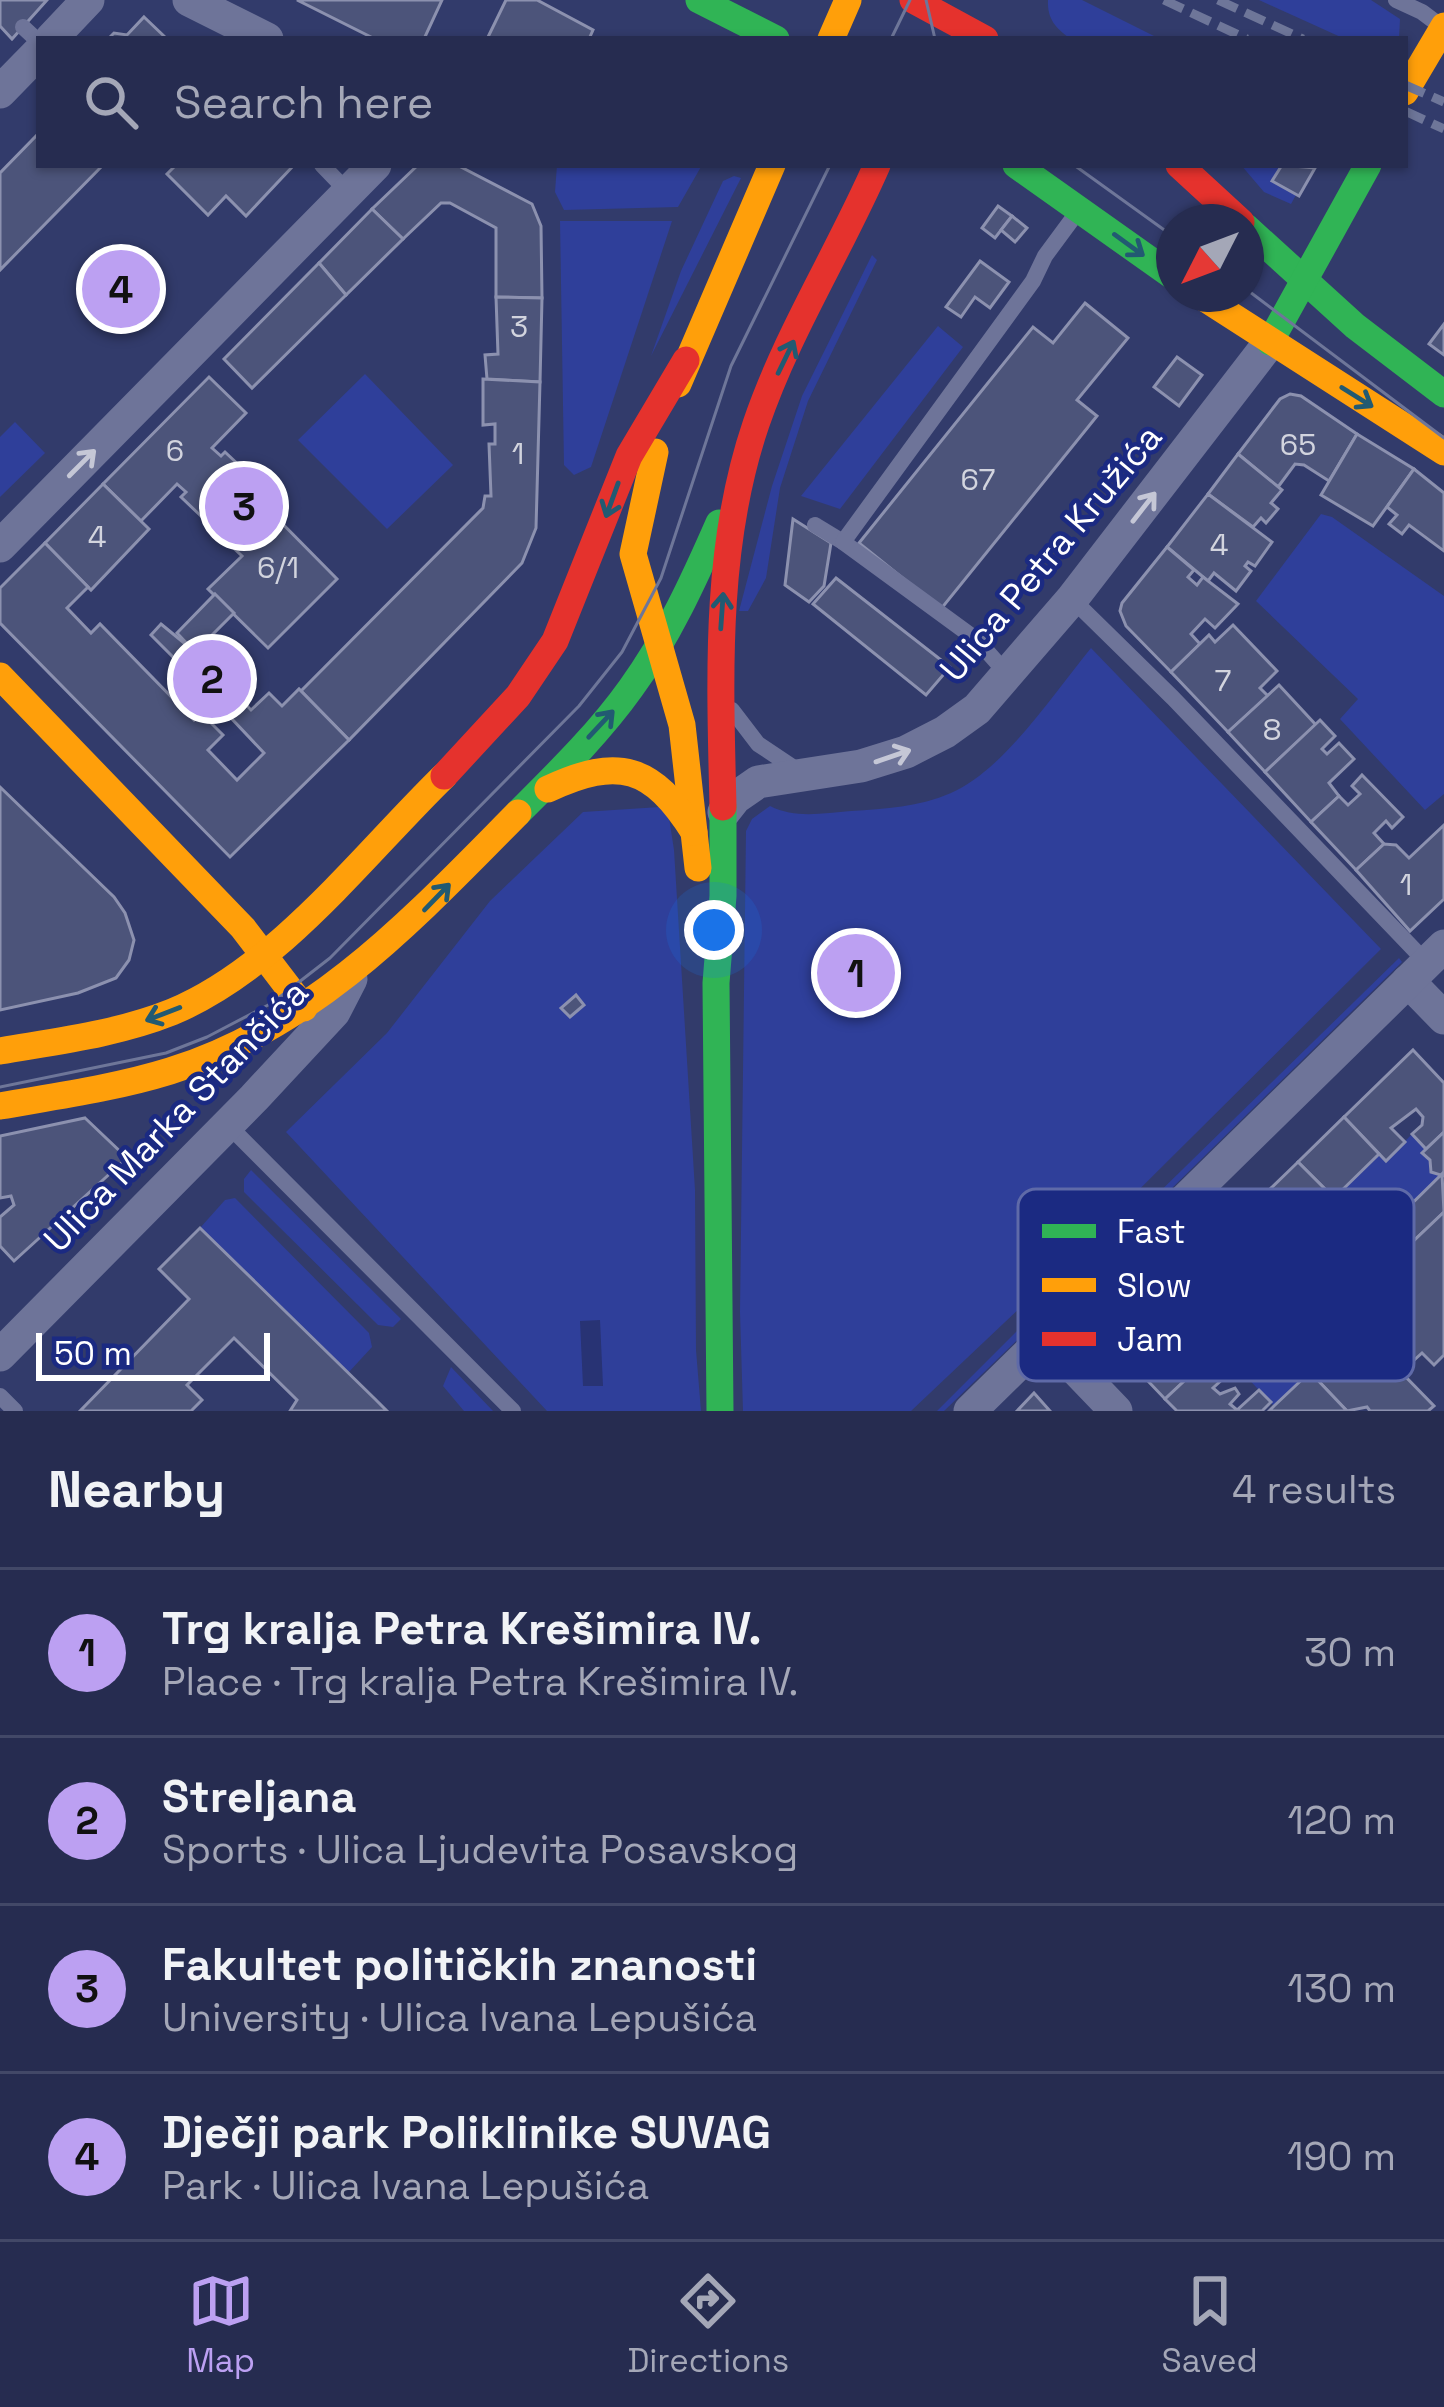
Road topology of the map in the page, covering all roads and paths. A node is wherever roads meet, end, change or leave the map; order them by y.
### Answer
1 (88, 0) edge
2 (189, 0) edge
3 (699, 0) edge
4 (819, 0) edge
5 (848, 0) edge
6 (913, 0) edge
7 (1396, 0) edge
8 (226, 8) edge
9 (942, 18) edge
10 (1443, 27) edge
11 (42, 36) edge
12 (263, 36) edge
13 (770, 36) edge
14 (820, 36) edge
15 (832, 36) edge
16 (979, 36) edge
17 (36, 42) edge
18 (1408, 87) edge
19 (0, 92) edge
20 (325, 168) edge
21 (372, 168) edge
22 (771, 168) edge
23 (876, 168) edge
24 (1020, 168) edge
25 (1182, 168) edge
26 (1366, 168) edge
27 (349, 193) junction
28 (1221, 204) edge
29 (1080, 209) junction
30 (1264, 244) edge
31 (1156, 264) edge
32 (1306, 283) junction
33 (1225, 312) edge
34 (1270, 342) junction
35 (686, 360) junction
36 (1444, 394) edge
37 (1444, 452) edge
38 (744, 466) junction
39 (814, 526) dead end
40 (843, 542) junction
41 (0, 546) edge
42 (1072, 599) junction
43 (660, 645) junction
44 (0, 676) edge
45 (1008, 676) junction
46 (722, 692) junction
47 (806, 776) junction
48 (535, 796) junction
49 (724, 812) junction
50 (695, 832) junction
51 (262, 954) junction
52 (1426, 963) edge
53 (352, 977) junction
54 (716, 983) junction
55 (304, 1008) junction
56 (1444, 1018) edge
57 (0, 1051) edge
58 (0, 1106) edge
59 (228, 1125) junction
60 (1196, 1189) edge
61 (0, 1354) edge
62 (1018, 1364) edge
63 (1088, 1381) edge
64 (0, 1396) edge
65 (15, 1411) edge
66 (513, 1411) edge
67 (720, 1411) edge
68 (970, 1411) edge
69 (1117, 1411) edge

1 - 11 street
2 - 8 street
3 - 13 main road
4 - 14 main road
5 - 15 main road
6 - 9 main road
7 - 10 lane
8 - 12 street
9 - 16 main road
10 - 18 main road
17 - 19 street
20 - 27 lane
21 - 27 street
22 - 35 main road
38 -> 23 main road
24 - 29 main road
25 - 28 main road
26 - 32 main road
41 -> 27 street
29 -> 31 main road
29 - 40 lane
30 - 32 main road
32 - 34 main road
32 - 36 main road
33 - 34 main road
34 -> 37 main road
42 -> 34 street, Ulica Petra Kružića
35 - 43 main road
35 -> 51 main road
38 - 43 main road
46 -> 38 main road
39 - 40 lane
40 - 45 lane
42 - 45 street, Ulica Petra Kružića
42 - 52 lane
48 -> 43 main road
43 - 50 main road
44 - 51 main road
47 -> 45 street, Ulica Petra Kružića
46 - 47 lane
46 - 49 main road
47 - 49 street, Ulica Petra Kružića
48 - 50 main road
53 -> 48 main road
49 - 54 main road
50 - 54 main road
51 - 55 main road
51 -> 57 main road
52 - 56 street
52 - 60 street
53 - 55 main road
53 - 59 street, Ulica Marka Stančića
54 - 67 main road
55 - 58 main road
59 - 61 street, Ulica Marka Stančića
59 - 66 lane
62 - 68 street
63 - 69 street
64 - 65 lane

